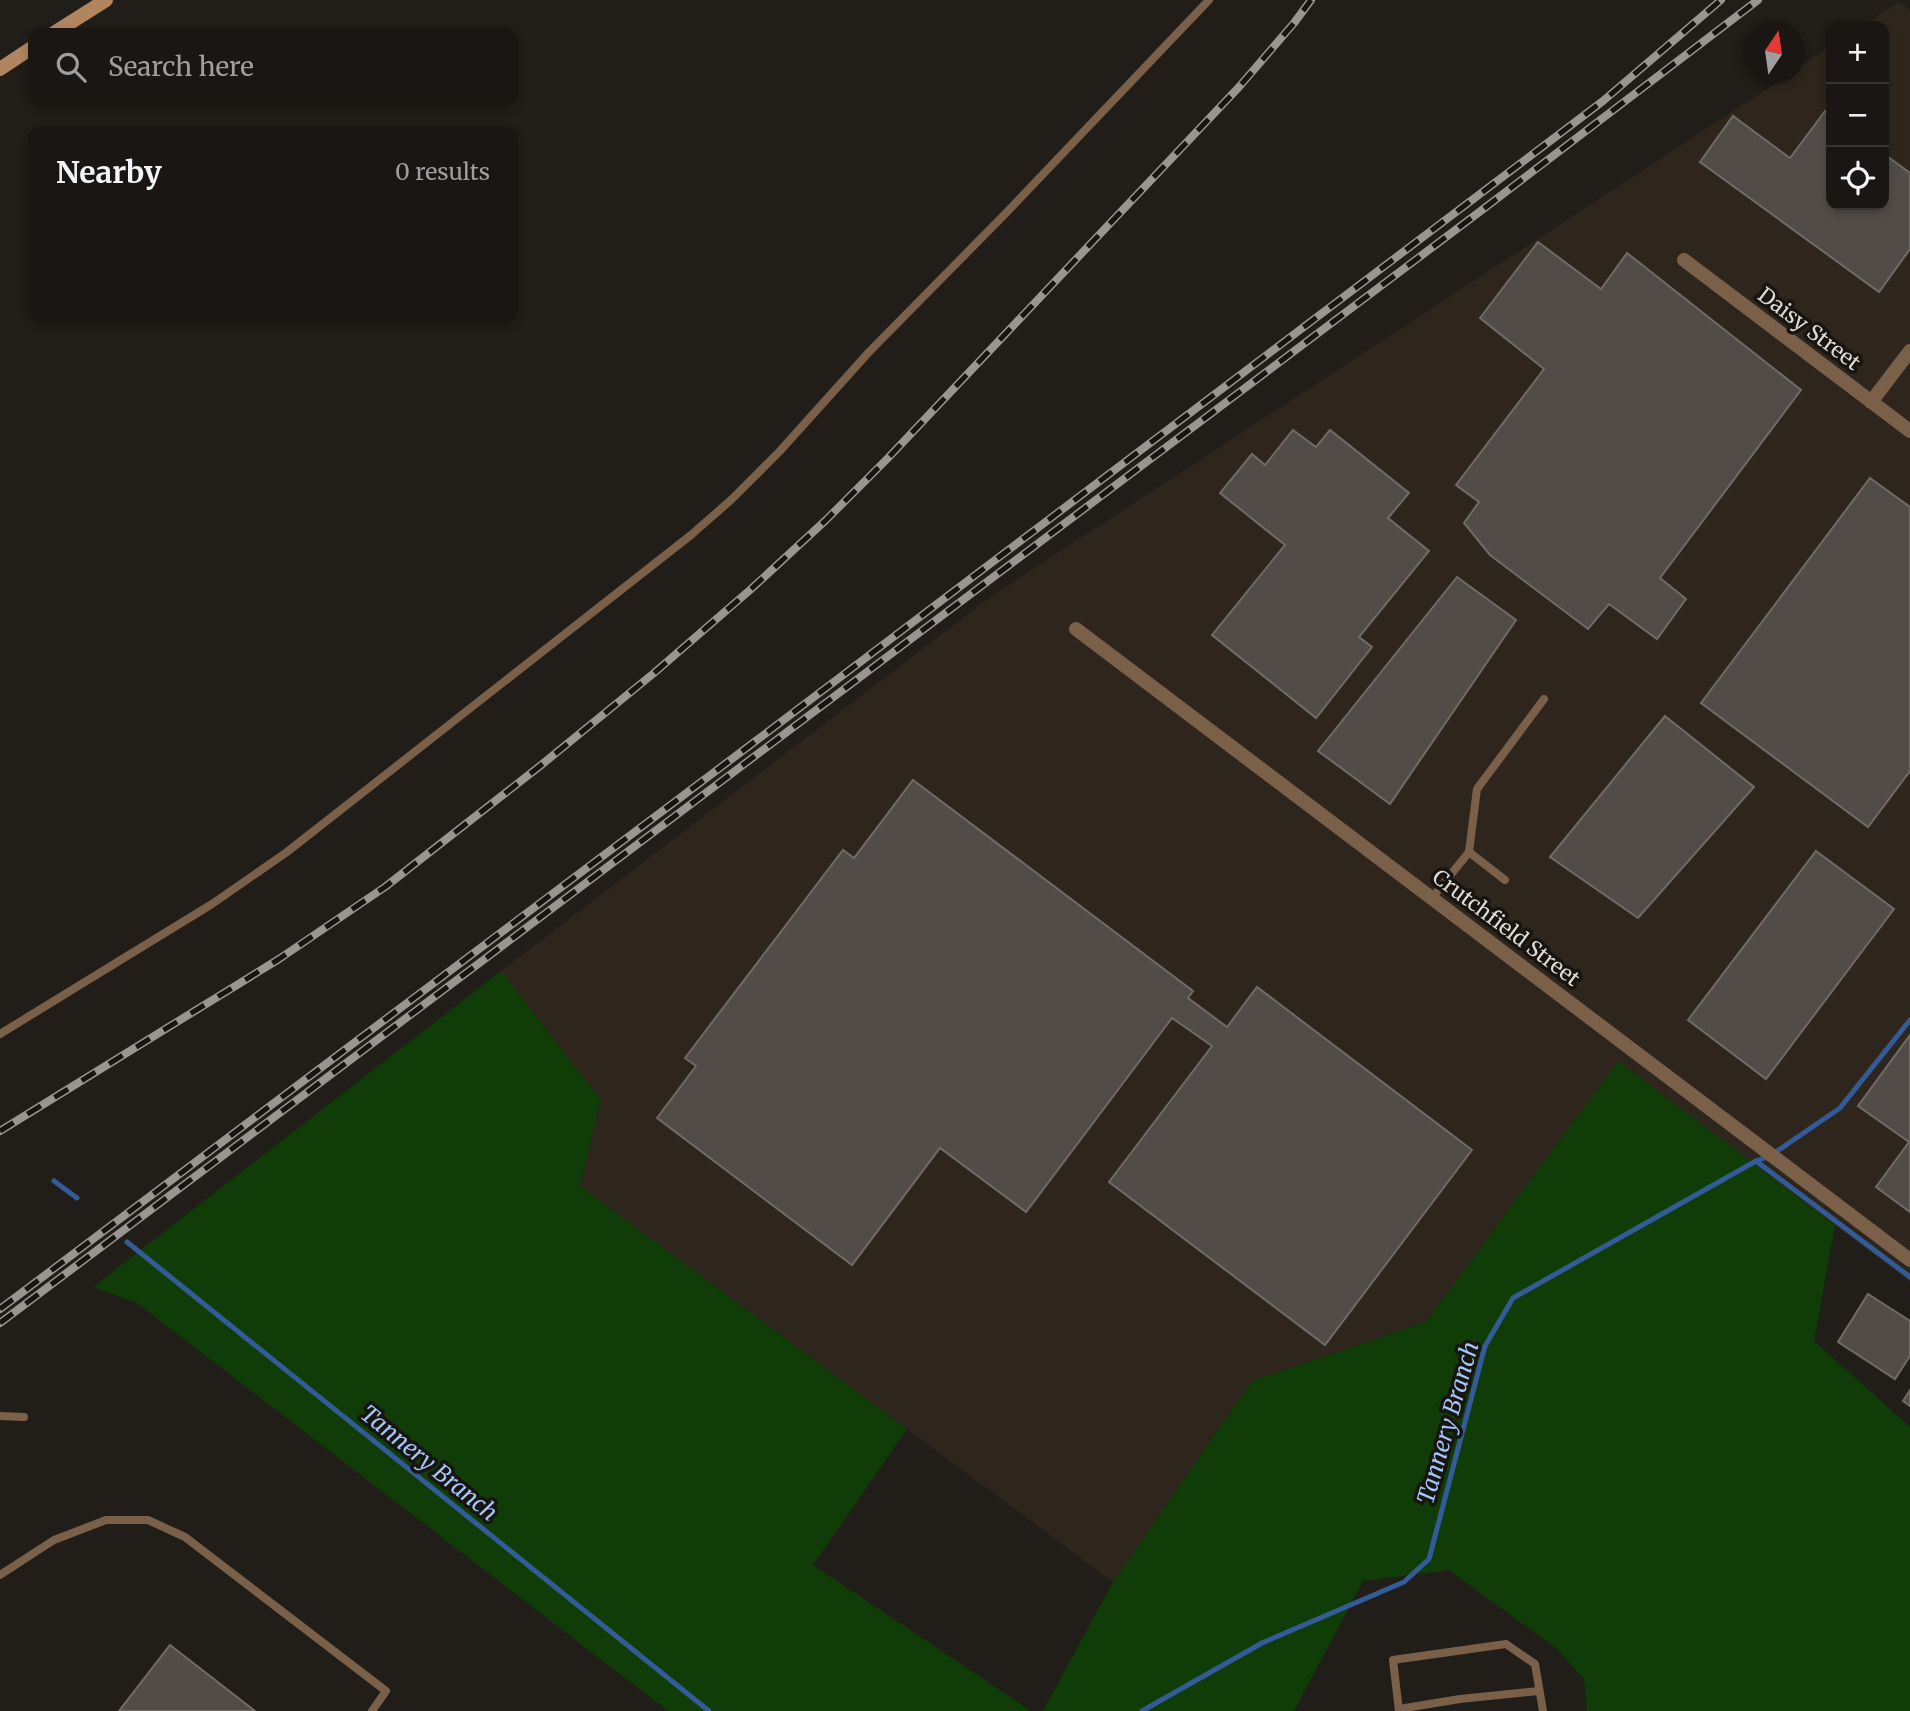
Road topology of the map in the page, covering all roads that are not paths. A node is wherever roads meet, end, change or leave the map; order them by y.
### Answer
1 (106, 0) edge
2 (1209, 0) edge
3 (62, 28) edge
4 (28, 50) edge
5 (0, 68) edge
6 (1684, 260) dead end
7 (1910, 351) edge
8 (1871, 402) junction
9 (1910, 431) edge
10 (1076, 629) dead end
11 (1544, 699) dead end
12 (1469, 852) junction
13 (1505, 880) dead end
14 (1432, 898) junction
15 (0, 1034) edge
16 (1910, 1260) edge
17 (0, 1416) edge
18 (24, 1417) dead end
19 (0, 1575) edge
20 (1539, 1691) junction
21 (1399, 1710) edge
22 (372, 1711) edge
23 (1542, 1711) edge

1 - 3 street
2 - 15 lane
4 - 5 street
6 - 8 street, Daisy Street
7 - 8 street
8 - 9 street, Daisy Street
10 - 14 street, Crutchfield Street
11 - 12 lane
12 - 13 lane
12 - 14 lane
14 - 16 street, Crutchfield Street
17 - 18 lane
19 - 22 lane
20 - 21 lane
20 - 21 lane
20 - 23 lane

